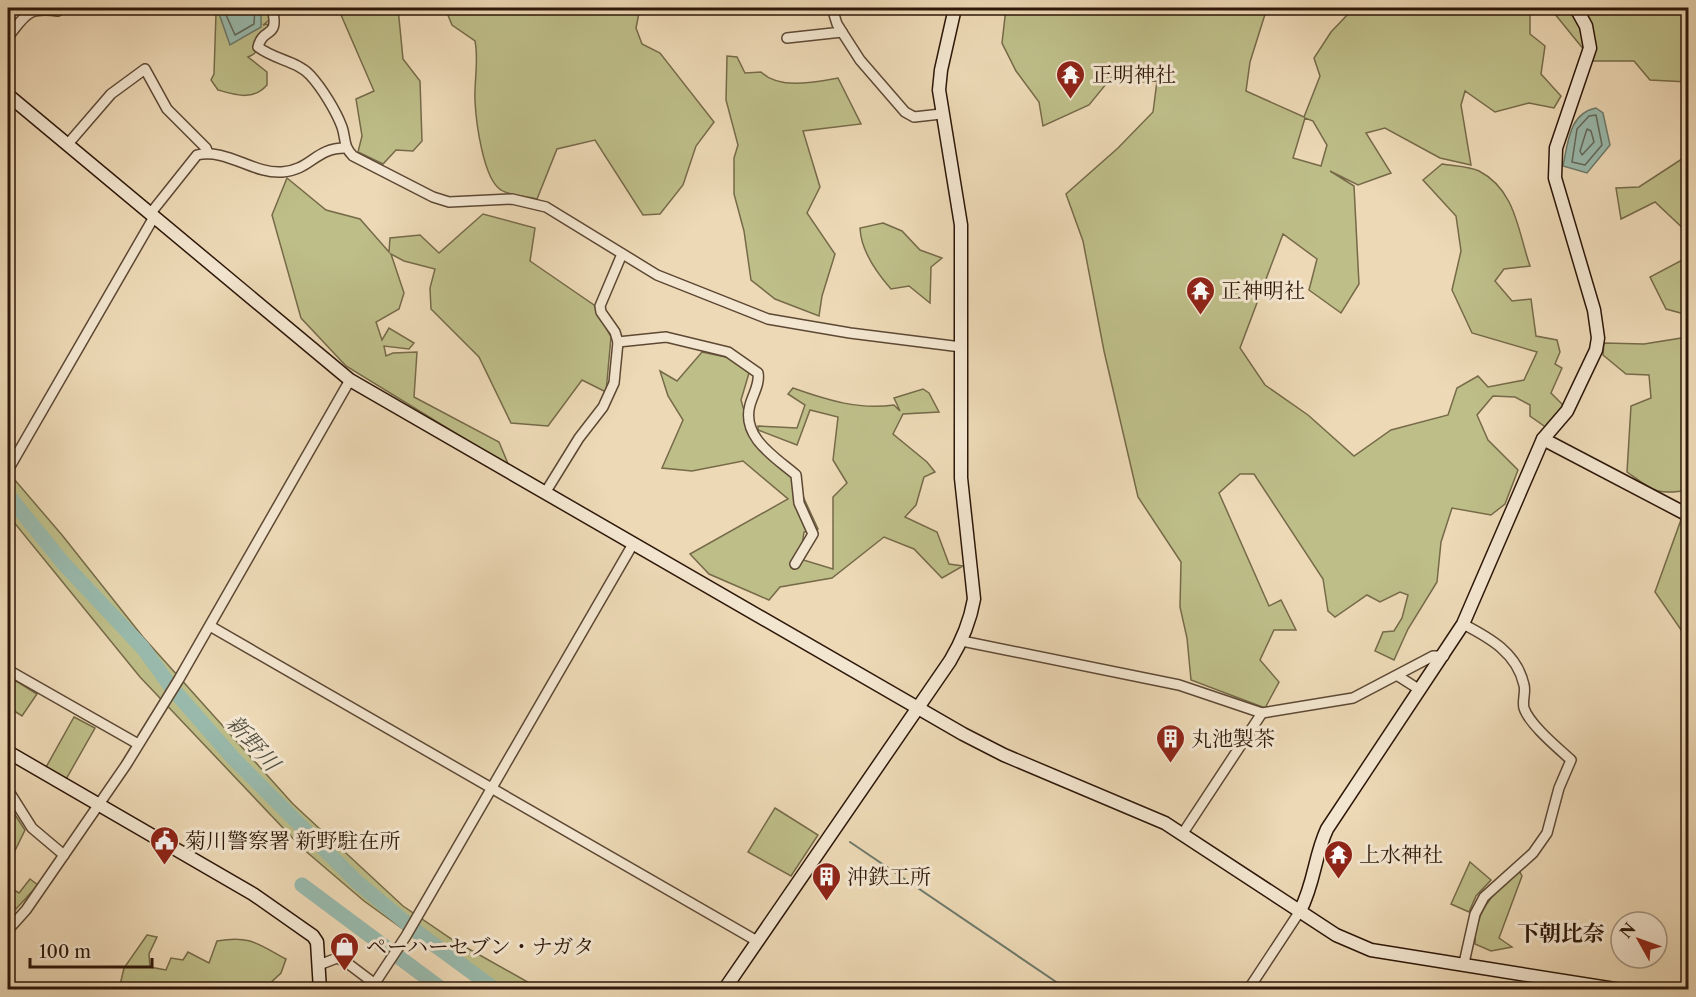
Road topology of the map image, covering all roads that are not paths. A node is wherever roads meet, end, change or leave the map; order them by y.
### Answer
1 (61, 8) edge
2 (272, 8) edge
3 (832, 8) edge
4 (955, 8) edge
5 (1576, 8) edge
6 (842, 32) junction
7 (8, 37) edge
8 (787, 38) dead end
9 (8, 95) edge
10 (941, 114) junction
11 (67, 145) junction
12 (345, 148) junction
13 (208, 153) junction
14 (152, 216) junction
15 (622, 254) junction
16 (618, 342) junction
17 (961, 348) junction
18 (350, 380) junction
19 (1544, 439) junction
20 (8, 469) edge
21 (545, 493) junction
22 (1689, 515) edge
23 (633, 544) junction
24 (795, 564) dead end
25 (1463, 624) junction
26 (210, 626) junction
27 (962, 641) junction
28 (1444, 656) junction
29 (8, 670) edge
30 (1398, 675) junction
31 (1420, 690) junction
32 (918, 708) junction
33 (1262, 713) junction
34 (138, 744) junction
35 (8, 752) edge
36 (491, 787) junction
37 (8, 790) edge
38 (97, 804) junction
39 (1183, 833) junction
40 (64, 855) junction
41 (1300, 910) junction
42 (8, 930) edge
43 (757, 941) junction
44 (1464, 963) junction
45 (319, 964) junction
46 (379, 987) edge
47 (320, 990) edge
48 (724, 990) edge
49 (1248, 990) edge
50 (1621, 990) edge

1 - 7 street
2 - 12 street
3 - 6 street
4 - 10 street
5 - 19 street
6 - 8 street
6 - 10 street
9 - 11 street
10 - 17 street
11 - 13 street
11 - 14 street
12 - 13 street
12 - 15 street
13 - 14 street
14 - 18 street
14 - 20 street
15 - 16 street
15 - 17 street
16 - 21 street
16 - 24 street
17 - 27 street
18 - 21 street
18 - 26 street
19 - 22 street
19 - 25 street
21 - 23 street
23 - 32 street
23 - 36 street
25 - 28 street
25 - 44 street
26 - 34 street
26 - 36 street
27 - 32 street
27 - 33 street
28 - 30 street
28 - 31 street
29 - 34 street
30 - 31 street
30 - 33 street
31 - 41 street
32 - 39 street
32 - 43 street
33 - 39 street
34 - 38 street
35 - 38 street
36 - 43 street
36 - 46 street
37 - 40 street
38 - 40 street
38 - 45 street
39 - 41 street
40 - 42 street
41 - 44 street
41 - 49 street
43 - 48 street
44 - 50 street
45 - 46 street
45 - 47 street

